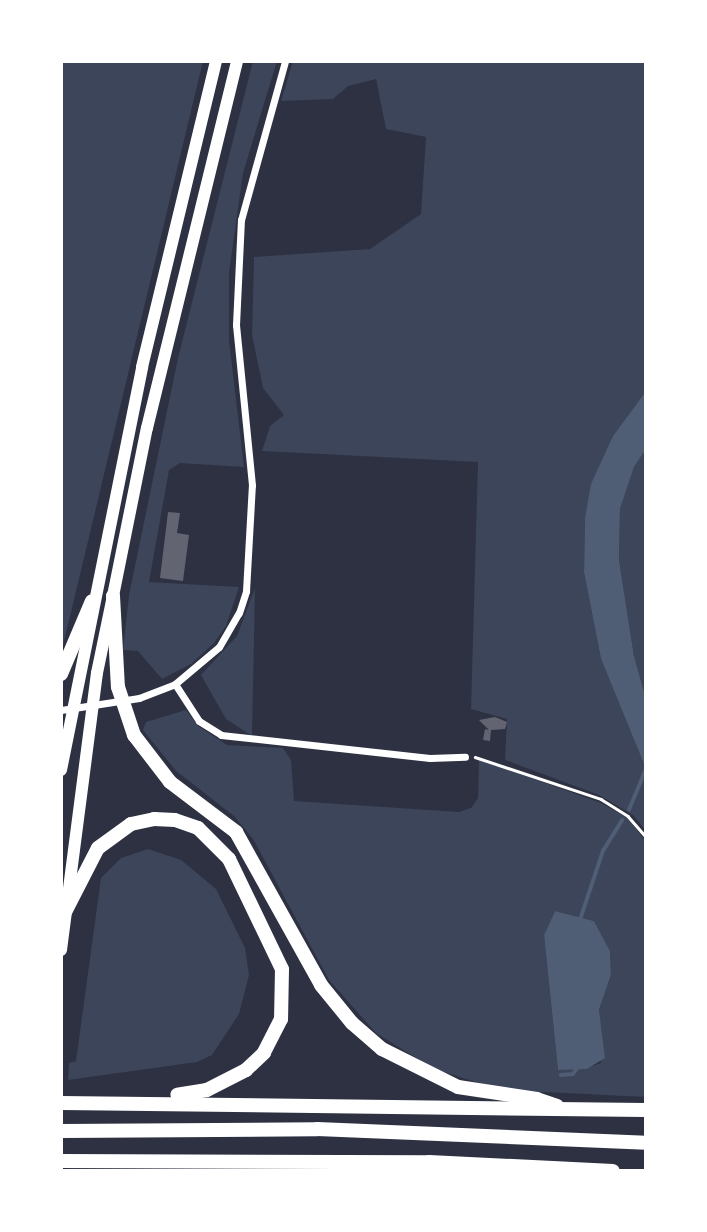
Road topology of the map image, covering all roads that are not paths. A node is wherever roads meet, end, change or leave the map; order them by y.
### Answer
1 (216, 61) edge
2 (237, 61) edge
3 (285, 61) edge
4 (113, 596) junction
5 (92, 601) junction
6 (61, 674) edge
7 (175, 684) junction
8 (61, 709) edge
9 (465, 757) road end
10 (61, 770) edge
11 (63, 916) edge
12 (61, 950) edge
13 (137, 1101) junction
14 (61, 1103) edge
15 (557, 1106) junction
16 (646, 1110) edge
17 (61, 1131) edge
18 (646, 1143) edge
19 (61, 1161) edge
20 (613, 1171) edge

1 - 5 highway
2 - 4 highway
3 - 7 street
4 - 11 highway
4 - 15 highway
5 - 6 highway
5 - 10 highway
7 - 8 street
7 - 9 street
11 - 12 highway
11 - 13 highway
13 - 14 highway
13 - 15 highway
15 - 16 highway
17 - 18 highway
19 - 20 highway

